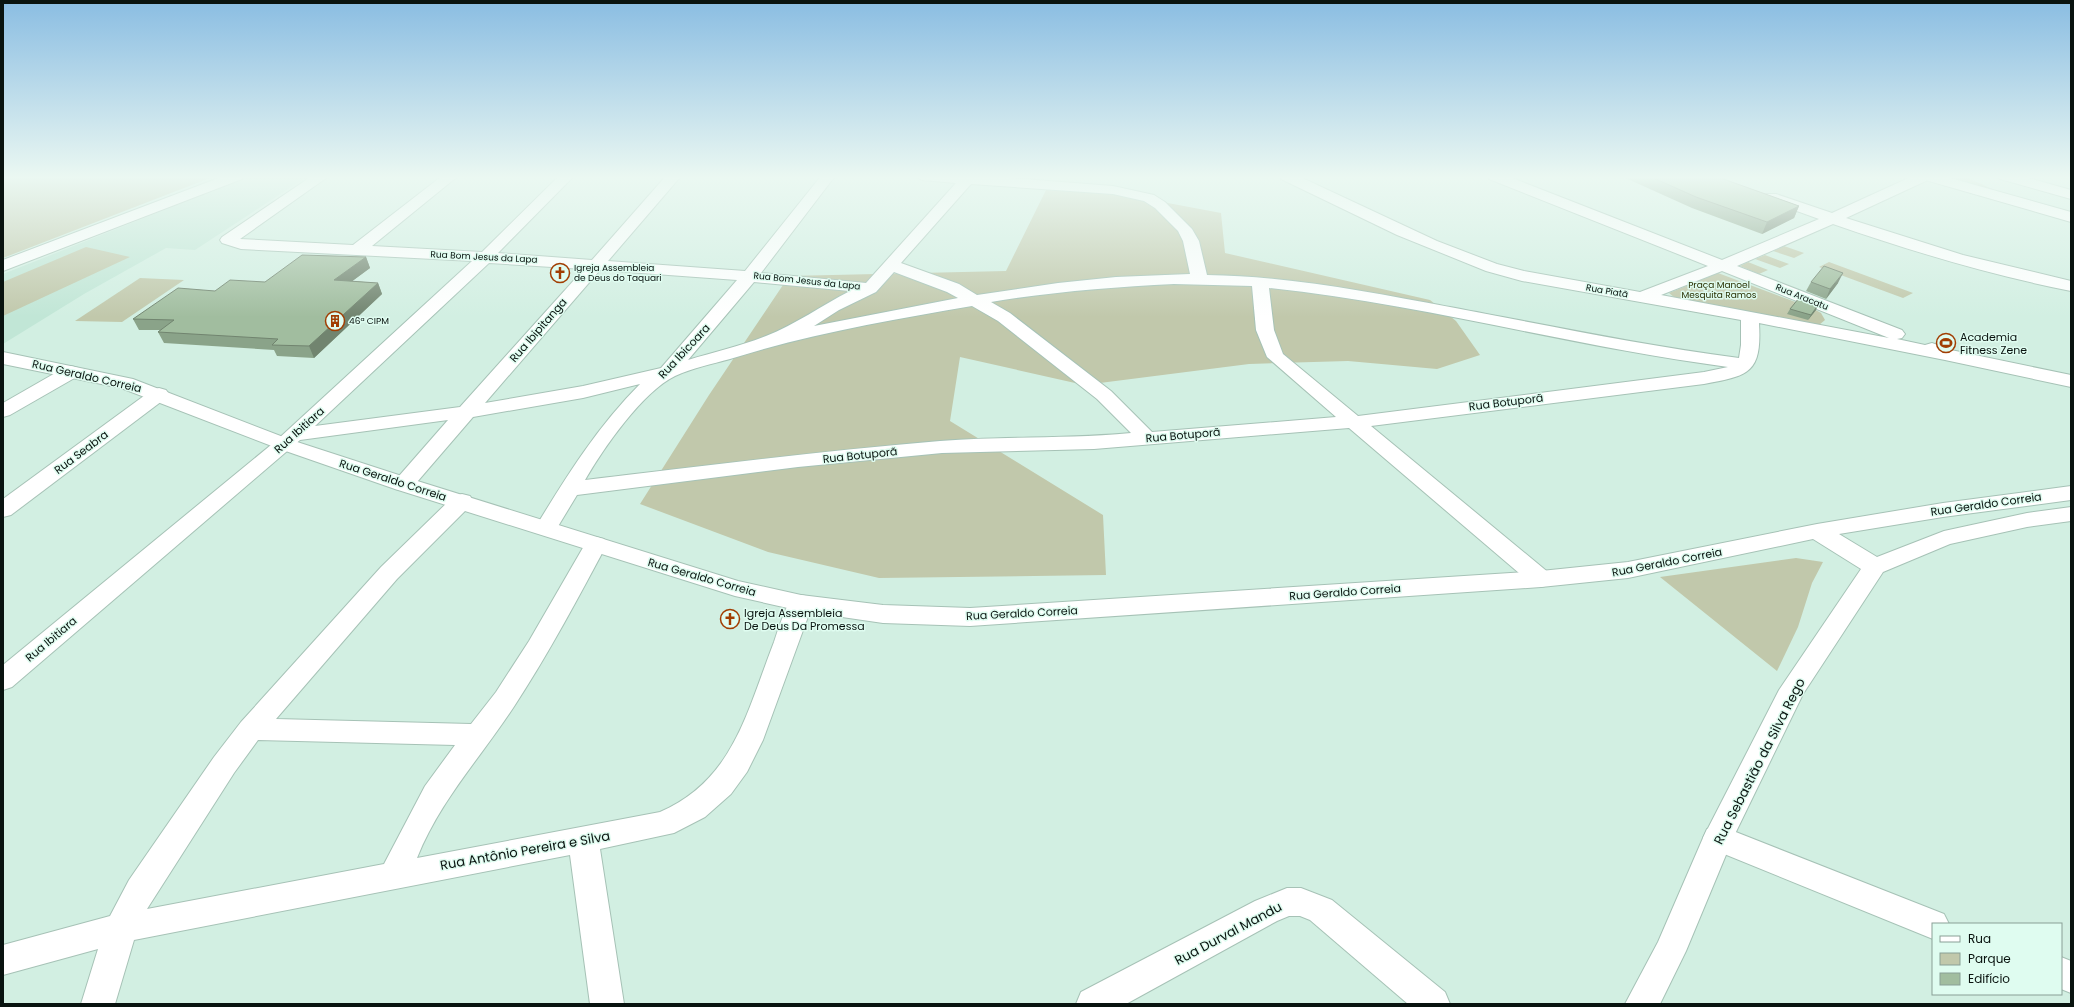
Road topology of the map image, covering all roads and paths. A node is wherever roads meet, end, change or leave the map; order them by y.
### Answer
1 (115, 223) edge
2 (253, 223) edge
3 (391, 223) edge
4 (520, 223) edge
5 (632, 223) edge
6 (791, 223) edge
7 (929, 223) edge
8 (1179, 223) edge
9 (1387, 223) edge
10 (1614, 223) edge
11 (1825, 223) edge
12 (1847, 223) edge
13 (357, 250) junction
14 (486, 257) junction
15 (596, 264) junction
16 (3, 266) edge
17 (891, 266) junction
18 (1724, 266) junction
19 (751, 275) junction
20 (1200, 280) junction
21 (1260, 282) junction
22 (2071, 286) edge
23 (870, 288) junction
24 (1642, 297) junction
25 (976, 300) junction
26 (1750, 317) junction
27 (772, 340) junction
28 (1945, 354) junction
29 (3, 358) edge
30 (1746, 364) junction
31 (71, 372) junction
32 (668, 372) junction
33 (2071, 381) edge
34 (159, 394) junction
35 (3, 411) edge
36 (465, 412) junction
37 (1355, 422) junction
38 (1147, 438) junction
39 (290, 440) junction
40 (402, 484) junction
41 (569, 489) junction
42 (2071, 493) edge
43 (462, 501) junction
44 (3, 510) edge
45 (2071, 514) edge
46 (546, 528) junction
47 (1817, 531) junction
48 (596, 544) junction
49 (1875, 567) junction
50 (1541, 579) junction
51 (801, 603) junction
52 (10, 674) edge
53 (251, 728) junction
54 (480, 735) junction
55 (1718, 838) junction
56 (583, 839) junction
57 (395, 874) junction
58 (1932, 924) edge
59 (121, 928) junction
60 (3, 960) edge
61 (98, 1004) edge
62 (608, 1004) edge
63 (1093, 1004) edge
64 (1434, 1004) edge
65 (1642, 1004) edge

1 - 16 street
2 - 13 street, Rua Bom Jesus da Lapa
3 - 13 street
4 - 14 street, Rua Ibitiara
5 - 15 street, Rua Ibipitanga
6 - 19 street, Rua Ibicoara
7 - 17 street
8 - 20 street
9 - 24 street, Rua Piatã
10 - 18 street, Rua Aracatu
11 - 18 street
12 - 22 street
13 - 14 street, Rua Bom Jesus da Lapa
14 - 15 street, Rua Bom Jesus da Lapa
14 - 39 street, Rua Ibitiara
15 - 19 street, Rua Bom Jesus da Lapa
15 - 36 street, Rua Ibipitanga
17 - 23 street
17 - 25 street
18 - 24 street
18 - 28 street, Rua Aracatu
19 - 23 street, Rua Bom Jesus da Lapa
19 - 32 street, Rua Ibicoara
20 - 21 street
20 - 25 street
21 - 30 street
21 - 37 street
23 - 27 street
24 - 26 street, Rua Piatã
25 - 27 street
25 - 38 street
26 - 28 street, Rua Piatã
26 - 30 street
27 - 32 street
28 - 33 street, Rua Aracatu
29 - 31 street, Rua Geraldo Correia
30 - 37 street, Rua Botuporã
31 - 34 street, Rua Geraldo Correia
31 - 35 street
32 - 36 street
32 - 41 street, Rua Ibicoara
34 - 39 street, Rua Geraldo Correia
34 - 44 street, Rua Seabra
36 - 39 street
36 - 40 street, Rua Ibipitanga
37 - 38 street, Rua Botuporã
37 - 50 street
38 - 41 street, Rua Botuporã
39 - 40 street, Rua Geraldo Correia
39 - 52 street, Rua Ibitiara
40 - 43 street, Rua Geraldo Correia
41 - 46 street, Rua Ibicoara
42 - 47 street, Rua Geraldo Correia
43 - 46 street, Rua Geraldo Correia
43 - 53 street
45 - 49 street, Rua Geraldo Correia
46 - 48 street, Rua Geraldo Correia
47 - 49 street
47 - 50 street, Rua Geraldo Correia
48 - 51 street, Rua Geraldo Correia
48 - 54 street
49 - 55 street, Rua Sebastião da Silva Rego
50 - 51 street, Rua Geraldo Correia
51 - 56 street, Rua Antônio Pereira e Silva
53 - 54 street
53 - 59 street
54 - 57 street
55 - 58 street
55 - 65 street, Rua Sebastião da Silva Rego
56 - 57 street, Rua Antônio Pereira e Silva
56 - 62 street
57 - 59 street, Rua Antônio Pereira e Silva
59 - 60 street, Rua Antônio Pereira e Silva
59 - 61 street
63 - 64 street, Rua Durval Mandu

